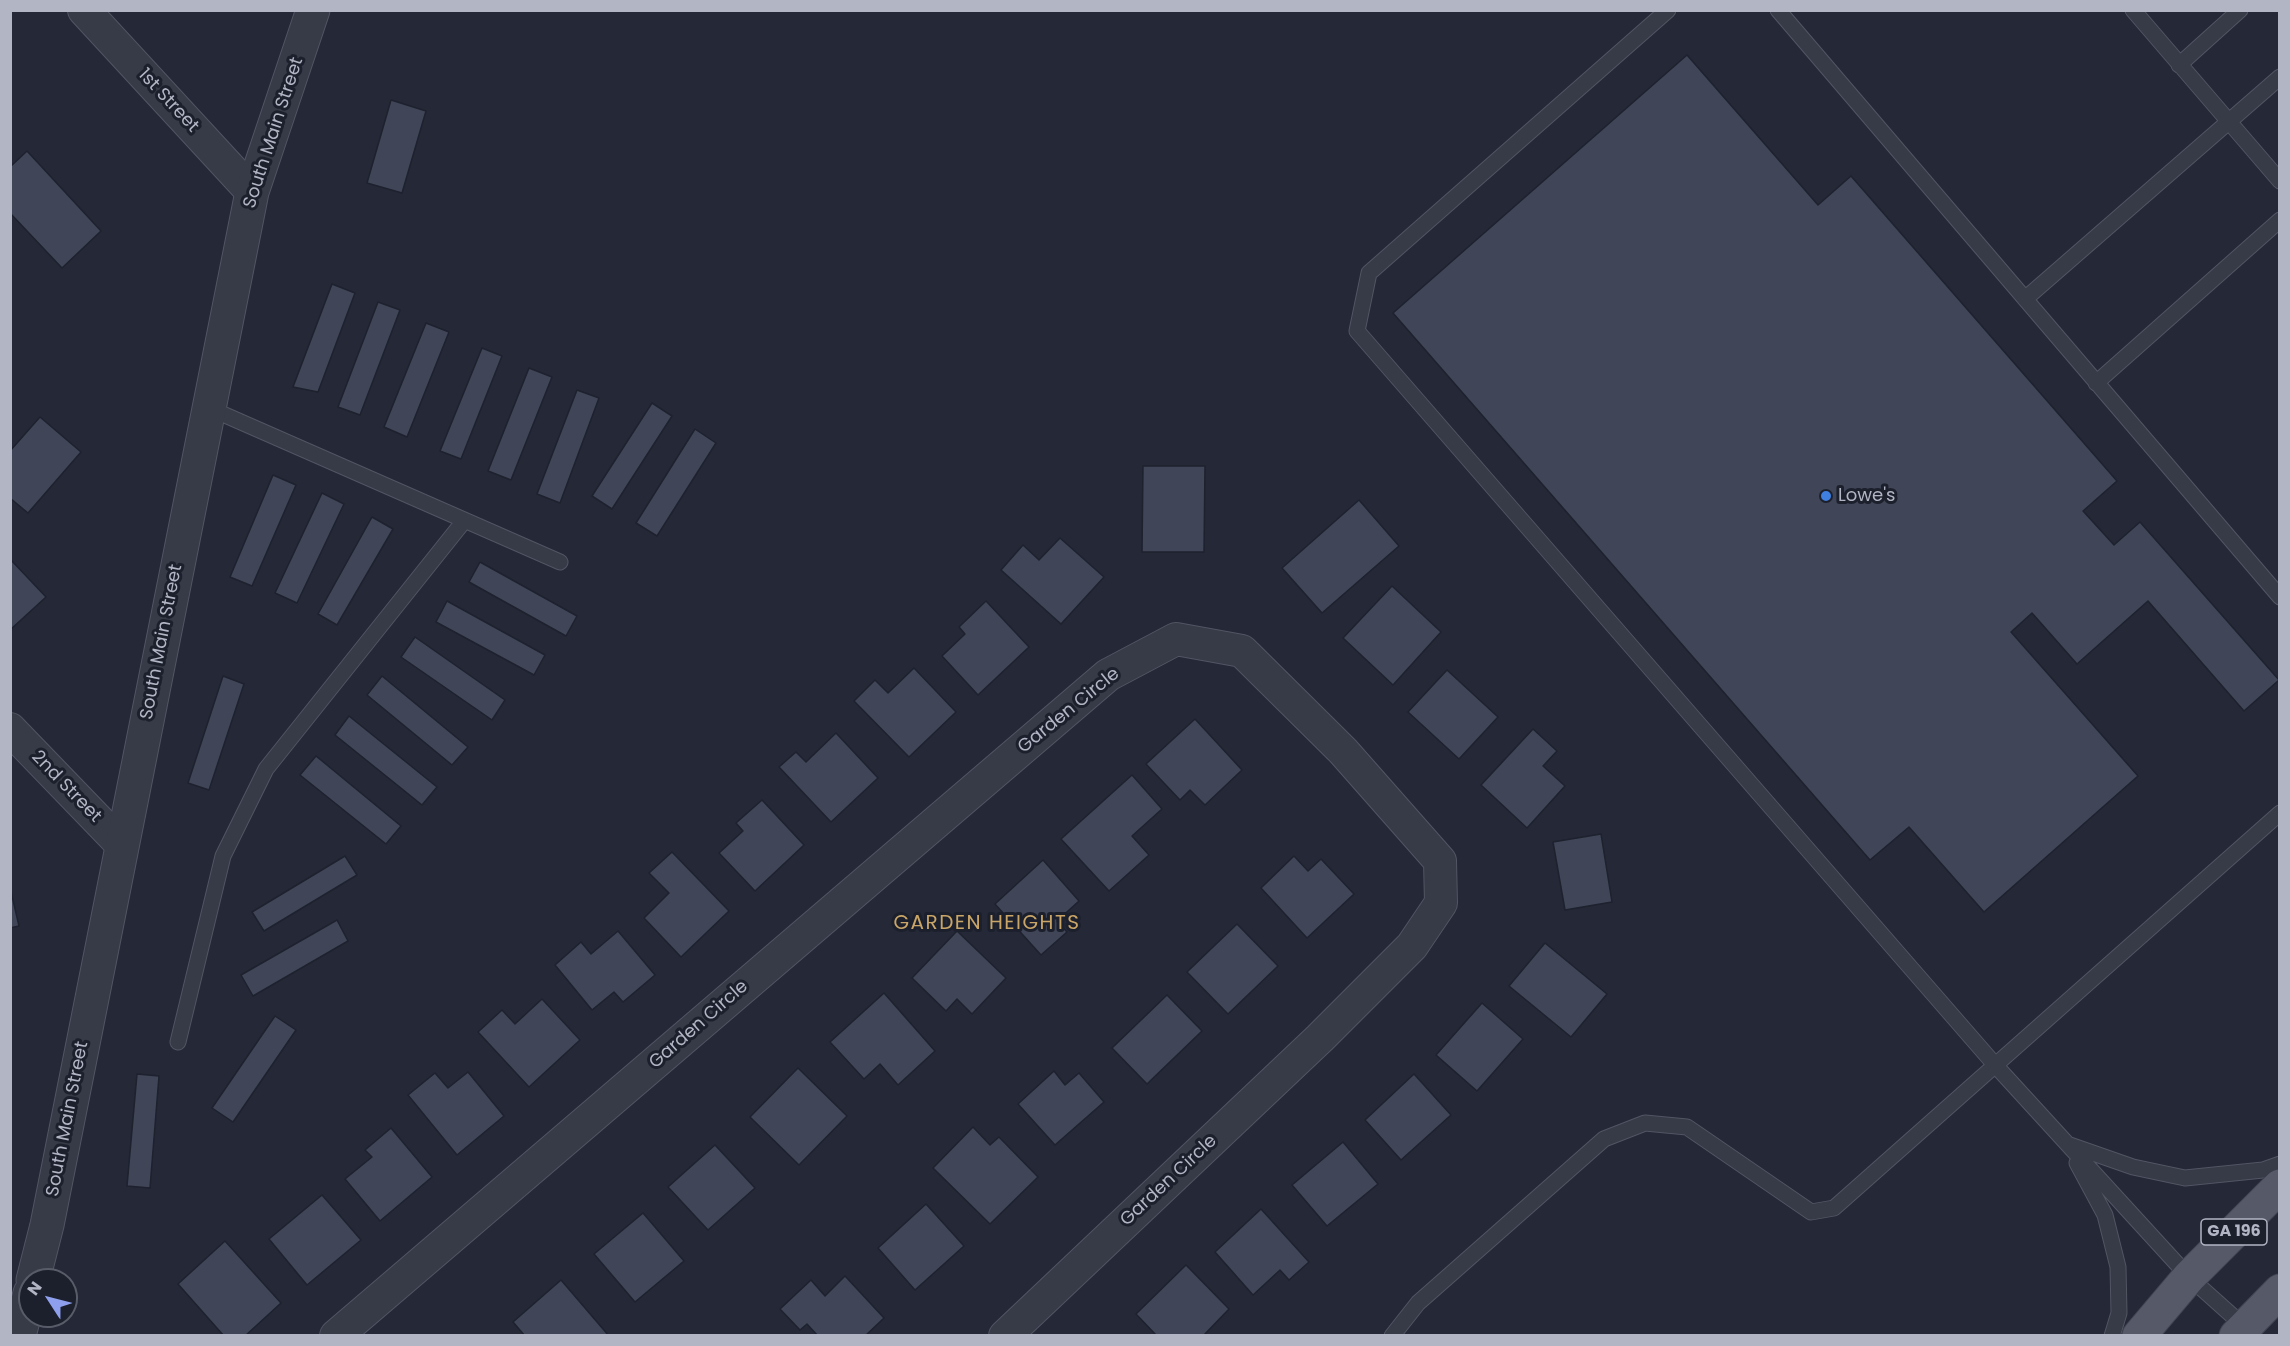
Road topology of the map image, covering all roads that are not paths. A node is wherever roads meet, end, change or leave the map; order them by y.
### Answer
1 (84, 10) edge
2 (314, 10) edge
3 (1668, 10) edge
4 (1778, 10) edge
5 (2133, 10) edge
6 (2240, 10) edge
7 (2180, 65) junction
8 (2280, 77) edge
9 (2227, 121) junction
10 (2280, 181) edge
11 (252, 192) junction
12 (2280, 220) edge
13 (2025, 299) junction
14 (2096, 383) junction
15 (209, 408) junction
16 (464, 521) junction
17 (560, 562) dead end
18 (2280, 597) edge
19 (10, 729) edge
20 (2280, 813) edge
21 (122, 845) junction
22 (178, 1042) dead end
23 (1996, 1066) junction
24 (2068, 1144) junction
25 (2280, 1164) edge
26 (2280, 1186) edge
27 (36, 1268) edge
28 (2189, 1277) junction
29 (2280, 1291) edge
30 (2244, 1332) edge
31 (336, 1335) edge
32 (1005, 1335) edge
33 (1392, 1335) edge
34 (2112, 1335) edge
35 (2139, 1335) edge

1 - 11 street, 1st Street
2 - 11 street, South Main Street
3 - 23 lane
4 - 13 lane
5 - 7 lane
6 - 7 lane
7 - 9 lane
8 - 9 lane
9 - 10 lane
9 - 13 lane
11 - 15 street, South Main Street
12 - 14 lane
13 - 14 lane
14 - 18 lane
15 - 16 lane
15 - 21 street, South Main Street
16 - 17 lane
16 - 22 lane
19 - 21 street, 2nd Street
20 - 23 lane
21 - 27 street, South Main Street
23 - 24 lane
23 - 33 lane
24 - 25 lane
24 - 28 lane
24 - 34 lane
26 - 28 main road, GA 196
28 - 30 lane
28 - 35 main road, GA 196
29 - 30 main road
31 - 32 street, Garden Circle

